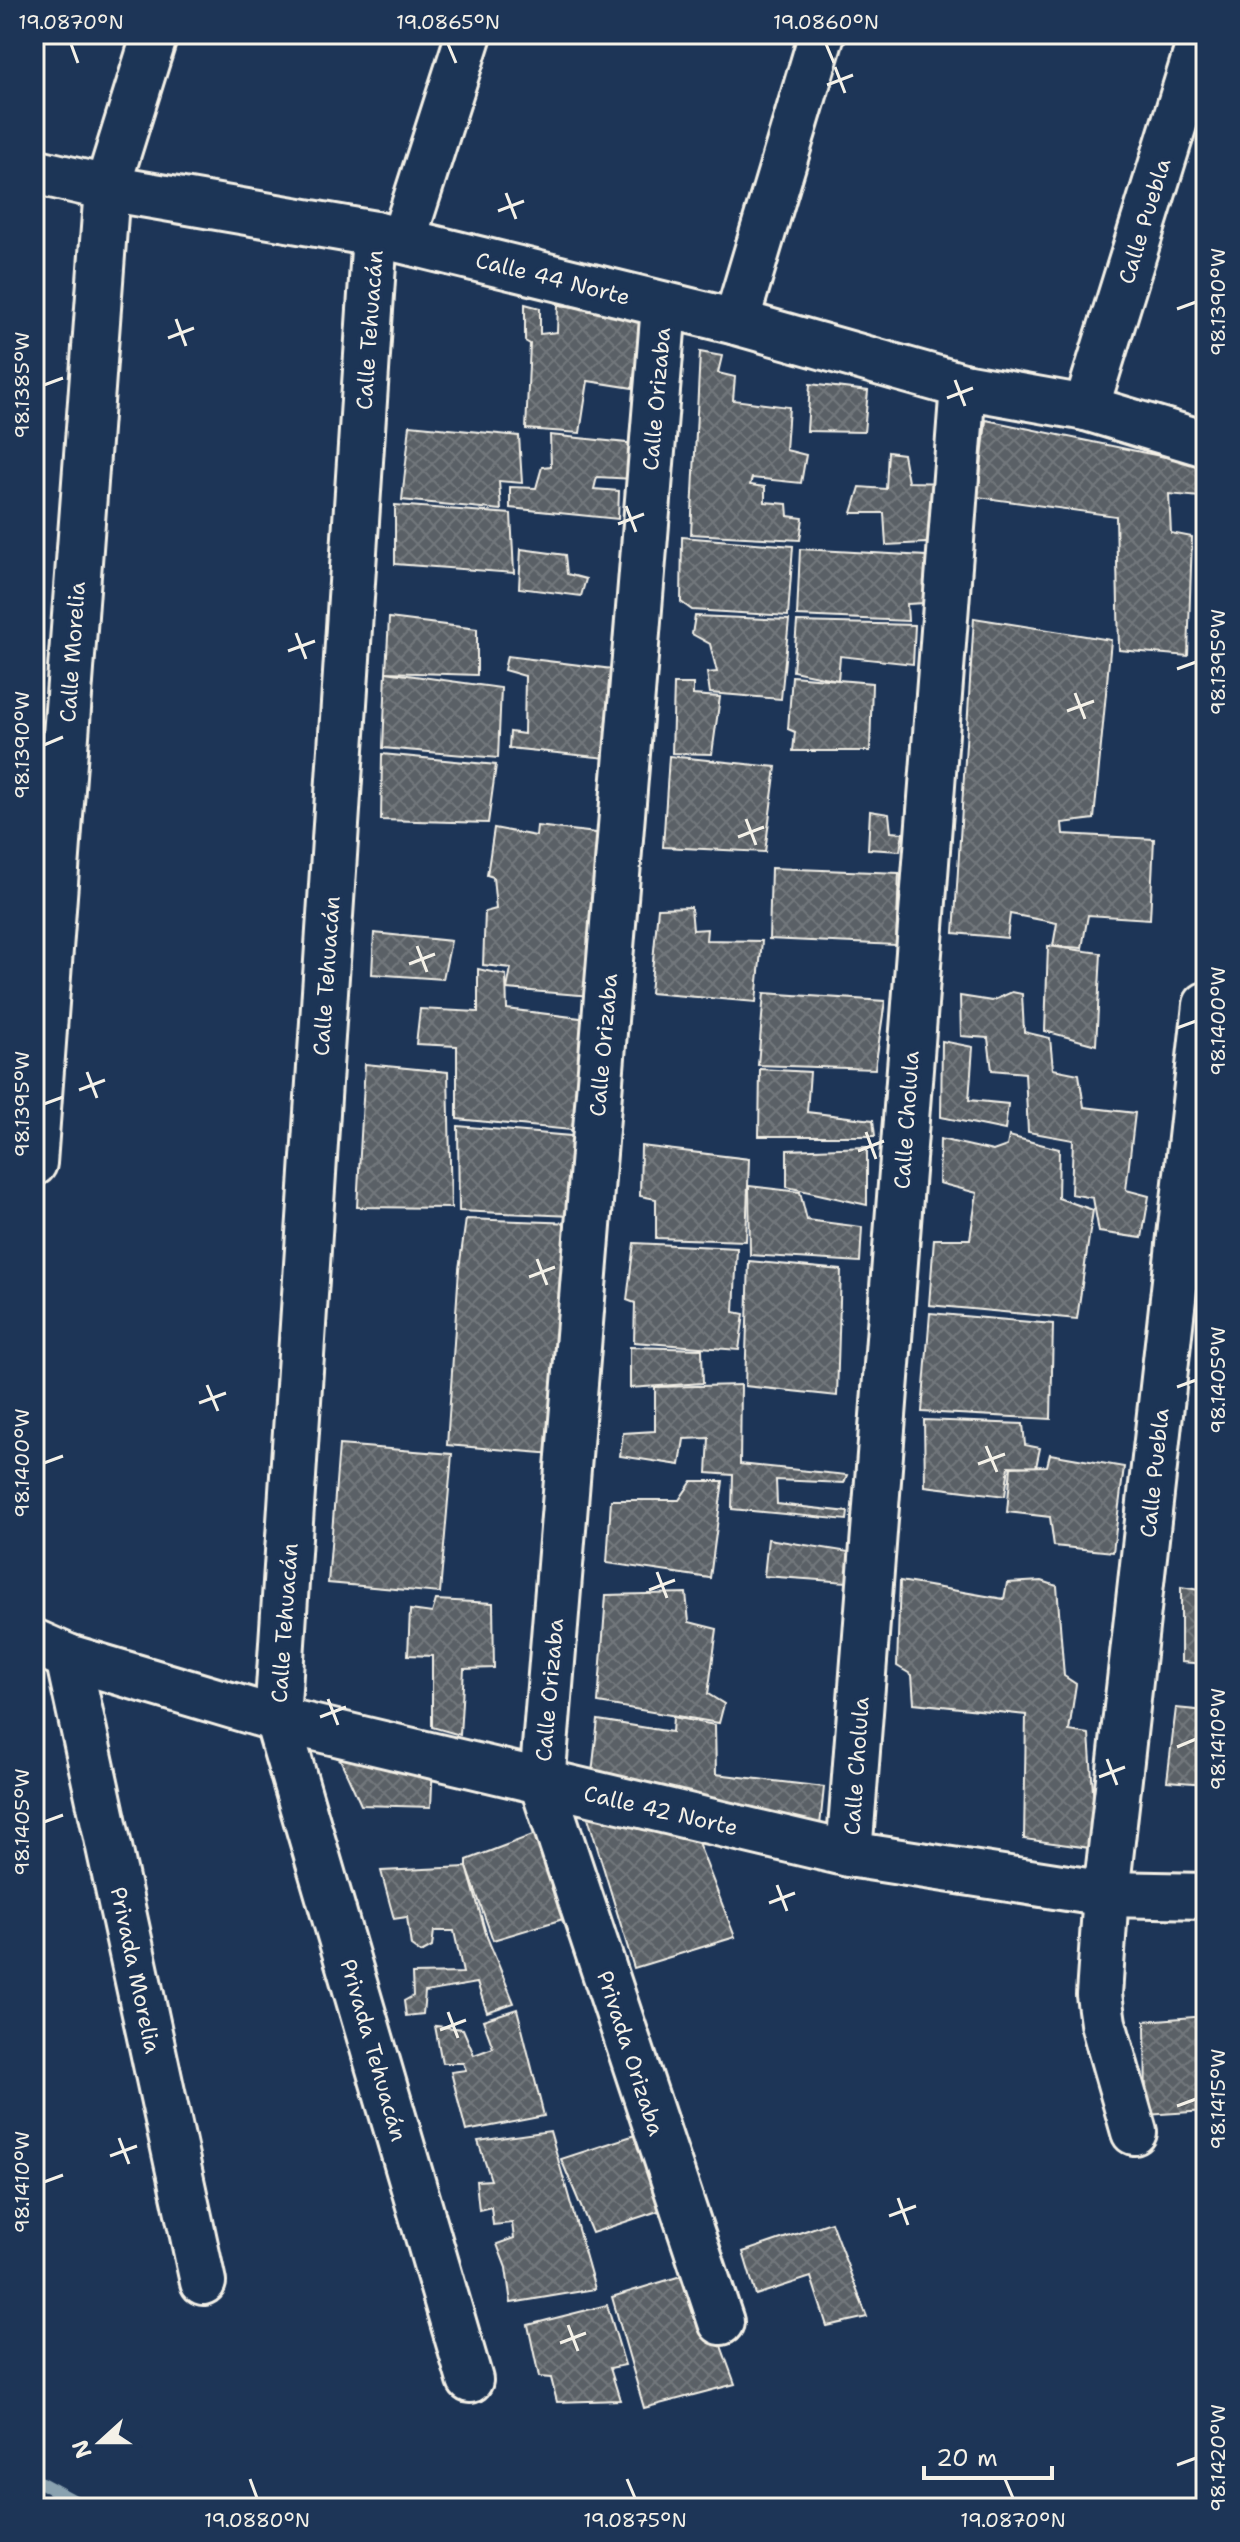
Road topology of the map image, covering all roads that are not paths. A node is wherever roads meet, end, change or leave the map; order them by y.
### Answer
1 (155, 34) edge
2 (469, 34) edge
3 (822, 34) edge
4 (1202, 34) edge
5 (34, 171) edge
6 (107, 188) junction
7 (389, 237) junction
8 (664, 306) junction
9 (736, 322) junction
10 (963, 386) junction
11 (1086, 408) junction
12 (1206, 444) edge
13 (1206, 1005) edge
14 (34, 1163) edge
15 (51, 1650) edge
16 (277, 1719) junction
17 (542, 1783) junction
18 (849, 1854) junction
19 (1106, 1894) junction
20 (1206, 1896) edge
21 (1134, 2132) dead end
22 (203, 2282) dead end
23 (721, 2322) dead end
24 (470, 2380) dead end

1 - 6 street, Calle Morelia
2 - 7 street, Calle Tehuacán
3 - 9 street
4 - 11 street, Calle Puebla
5 - 6 street, Calle 44 Norte
6 - 7 street, Calle 44 Norte
6 - 14 street, Calle Morelia
7 - 8 street, Calle 44 Norte
7 - 16 street, Calle Tehuacán
8 - 9 street, Calle 44 Norte
8 - 17 street, Calle Orizaba
9 - 10 street, Calle 44 Norte
10 - 11 street, Calle 44 Norte
10 - 18 street, Calle Cholula
11 - 12 street, Calle 44 Norte
13 - 19 street, Calle Puebla
15 - 16 street, Calle 42 Norte
15 - 22 street, Privada Morelia
16 - 17 street, Calle 42 Norte
16 - 24 street, Privada Tehuacán
17 - 18 street, Calle 42 Norte
17 - 23 street, Privada Orizaba
18 - 19 street, Calle 42 Norte
19 - 20 street, Calle 42 Norte
19 - 21 street, Calle Puebla

